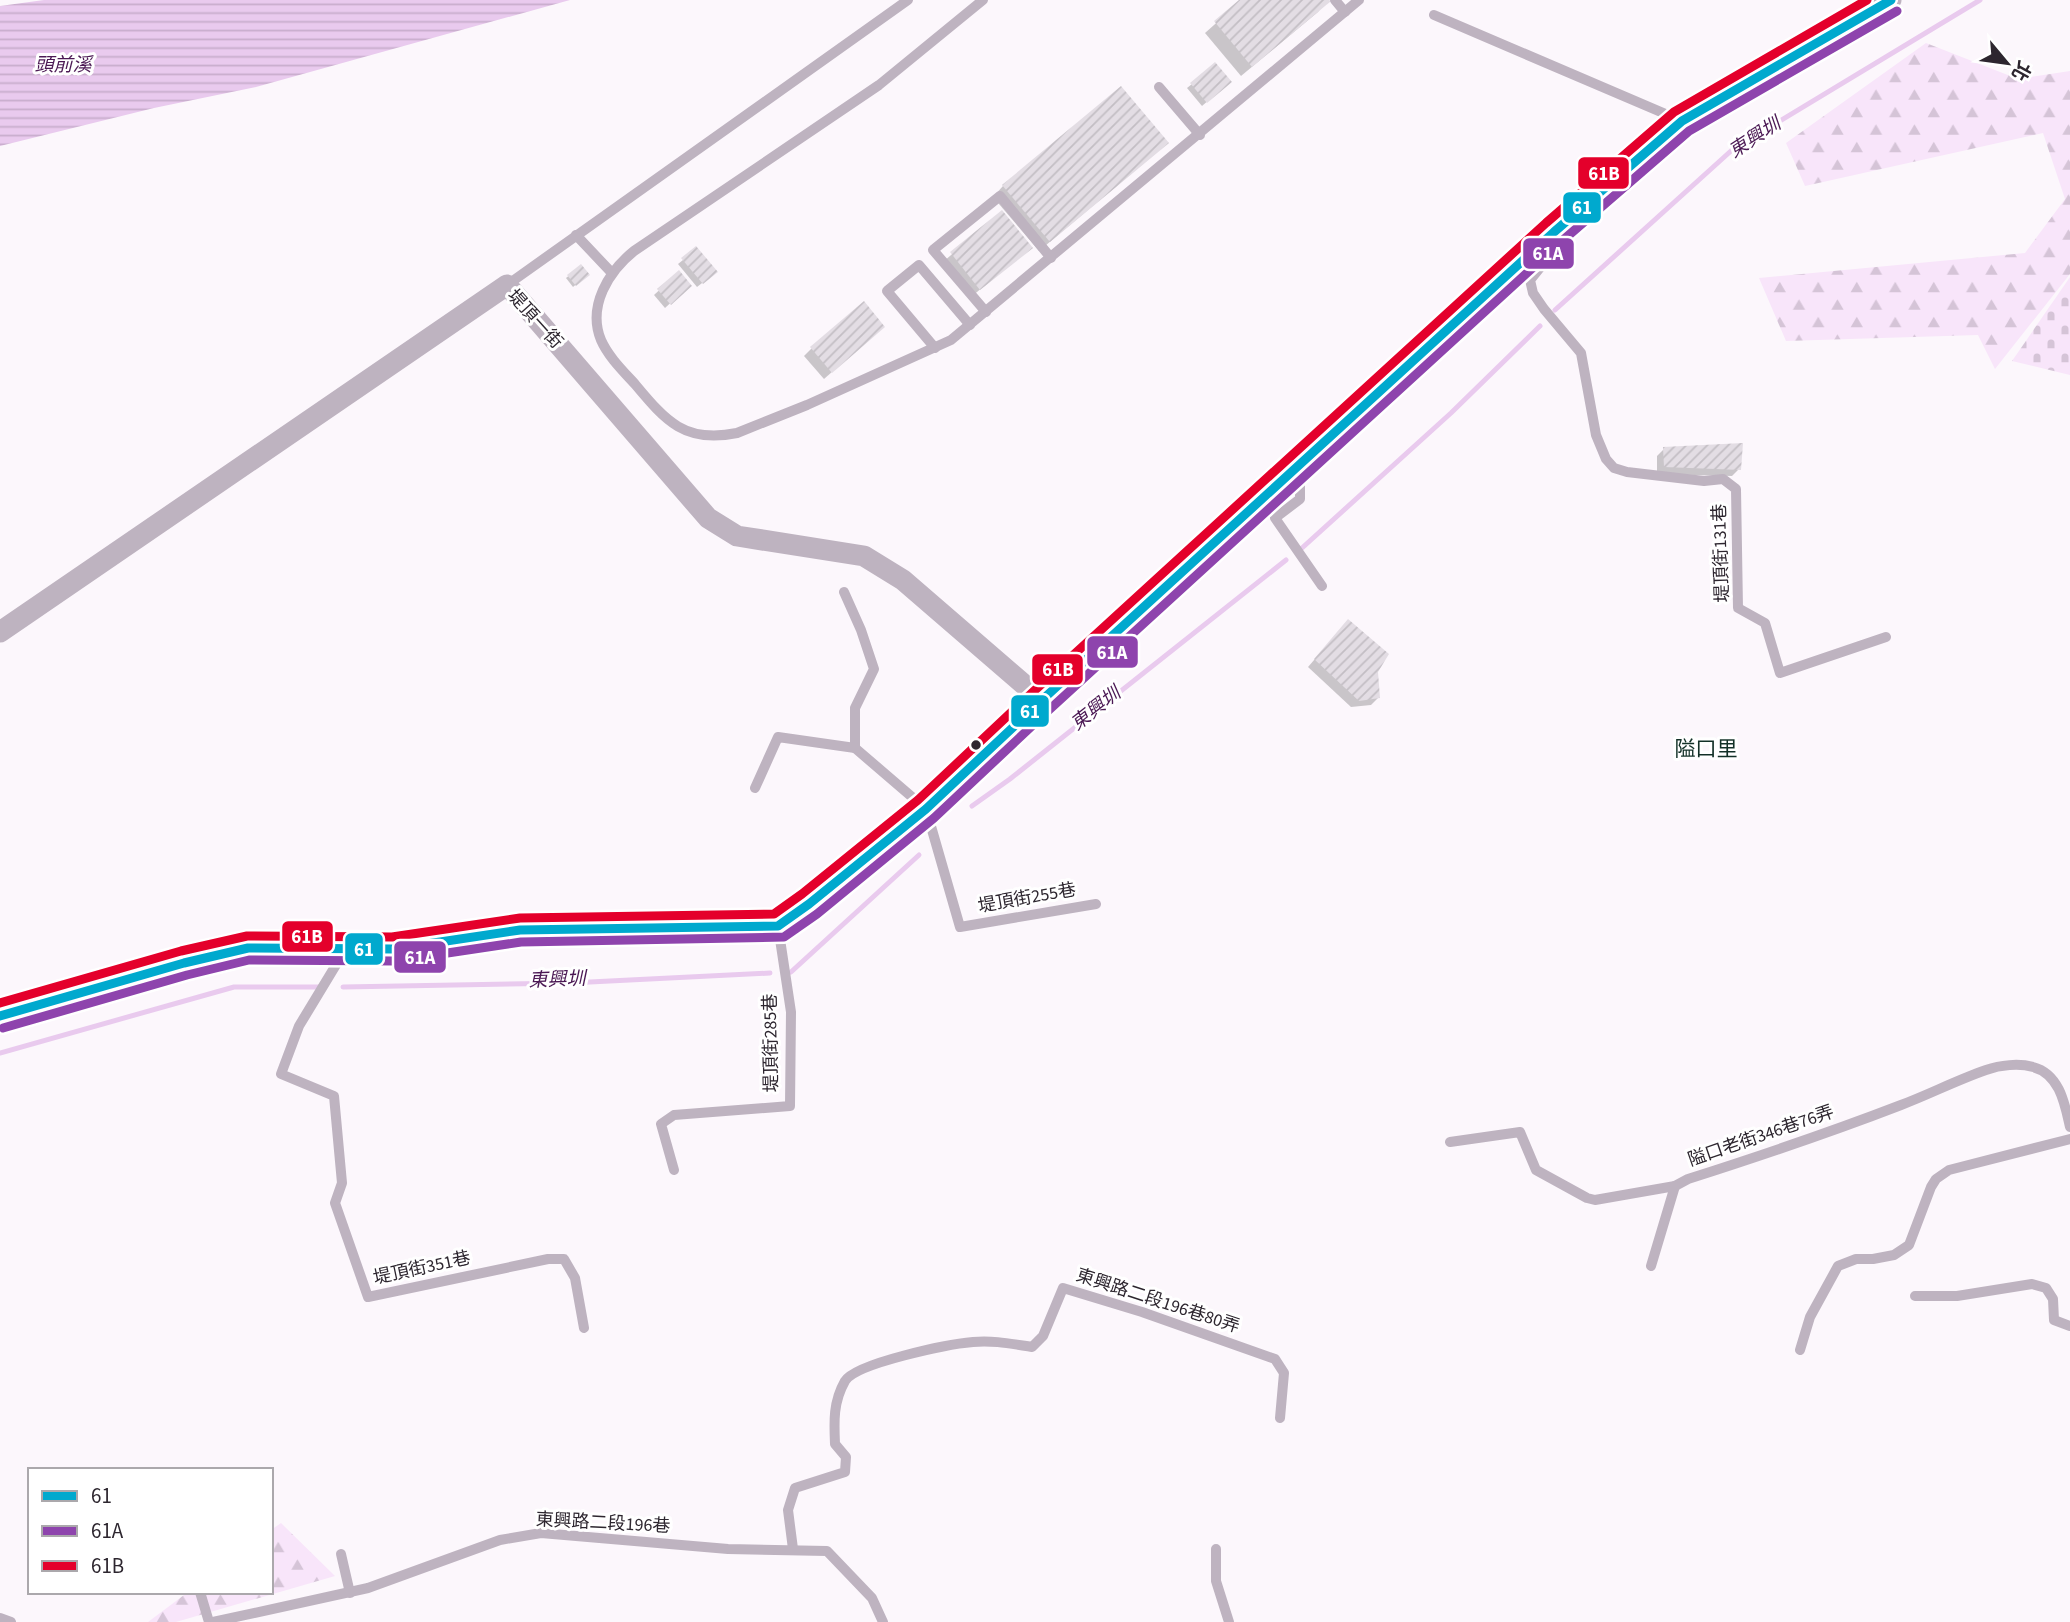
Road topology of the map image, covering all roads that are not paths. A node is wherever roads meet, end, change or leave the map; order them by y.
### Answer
1 (908, 0) edge
2 (984, 0) edge
3 (1335, 0) edge
4 (1359, 0) edge
5 (1891, 0) edge
6 (1345, 12) junction
7 (1434, 15) dead end
8 (1159, 88) dead end
9 (1682, 121) junction
10 (1200, 135) junction
11 (1554, 232) junction
12 (576, 235) junction
13 (1051, 258) junction
14 (611, 272) junction
15 (507, 285) junction
16 (986, 312) junction
17 (970, 325) junction
18 (935, 348) junction
19 (1300, 465) junction
20 (1322, 586) dead end
21 (844, 592) dead end
22 (0, 632) edge
23 (1886, 636) dead end
24 (1042, 700) junction
25 (855, 748) junction
26 (755, 788) dead end
27 (926, 809) junction
28 (1096, 904) dead end
29 (778, 926) junction
30 (345, 950) junction
31 (0, 1016) edge
32 (2070, 1127) edge
33 (2070, 1139) edge
34 (1450, 1142) dead end
35 (674, 1170) dead end
36 (1675, 1186) junction
37 (1651, 1266) dead end
38 (1915, 1296) dead end
39 (2070, 1326) edge
40 (584, 1328) dead end
41 (1800, 1350) dead end
42 (1280, 1418) dead end
43 (793, 1549) junction
44 (1216, 1549) dead end
45 (341, 1554) dead end
46 (350, 1593) junction
47 (201, 1594) edge
48 (0, 1618) edge
49 (12, 1622) edge
50 (211, 1622) edge
51 (883, 1622) edge
52 (1229, 1622) edge

1 - 12 lane
2 - 14 lane
3 - 6 lane
4 - 6 lane
5 - 9 street
6 - 10 lane
7 - 9 lane
8 - 10 lane
9 - 11 street
10 - 13 lane
11 - 19 street
11 - 23 lane, 堤頂街131巷
12 - 14 lane
12 - 15 lane
13 - 16 lane
13 - 16 lane
14 - 18 lane
15 - 22 street, 堤頂一街
15 - 24 street, 堤頂一街
16 - 17 lane
17 - 18 lane
17 - 18 lane
19 - 20 lane
19 - 24 street
21 - 25 lane
24 - 27 street
25 - 26 lane
25 - 27 lane
27 - 28 lane, 堤頂街255巷
27 - 29 street
29 - 30 street
29 - 35 lane, 堤頂街285巷
30 - 31 street
30 - 40 lane, 堤頂街351巷
32 - 36 lane, 隘口老街346巷76弄
33 - 41 lane
34 - 36 lane, 隘口老街346巷76弄
36 - 37 lane
38 - 39 lane
42 - 43 lane, 東興路二段196巷80弄
43 - 46 lane, 東興路二段196巷
43 - 51 lane, 東興路二段196巷
44 - 52 lane
45 - 46 lane
46 - 50 lane, 東興路二段196巷
47 - 50 lane
48 - 49 lane

